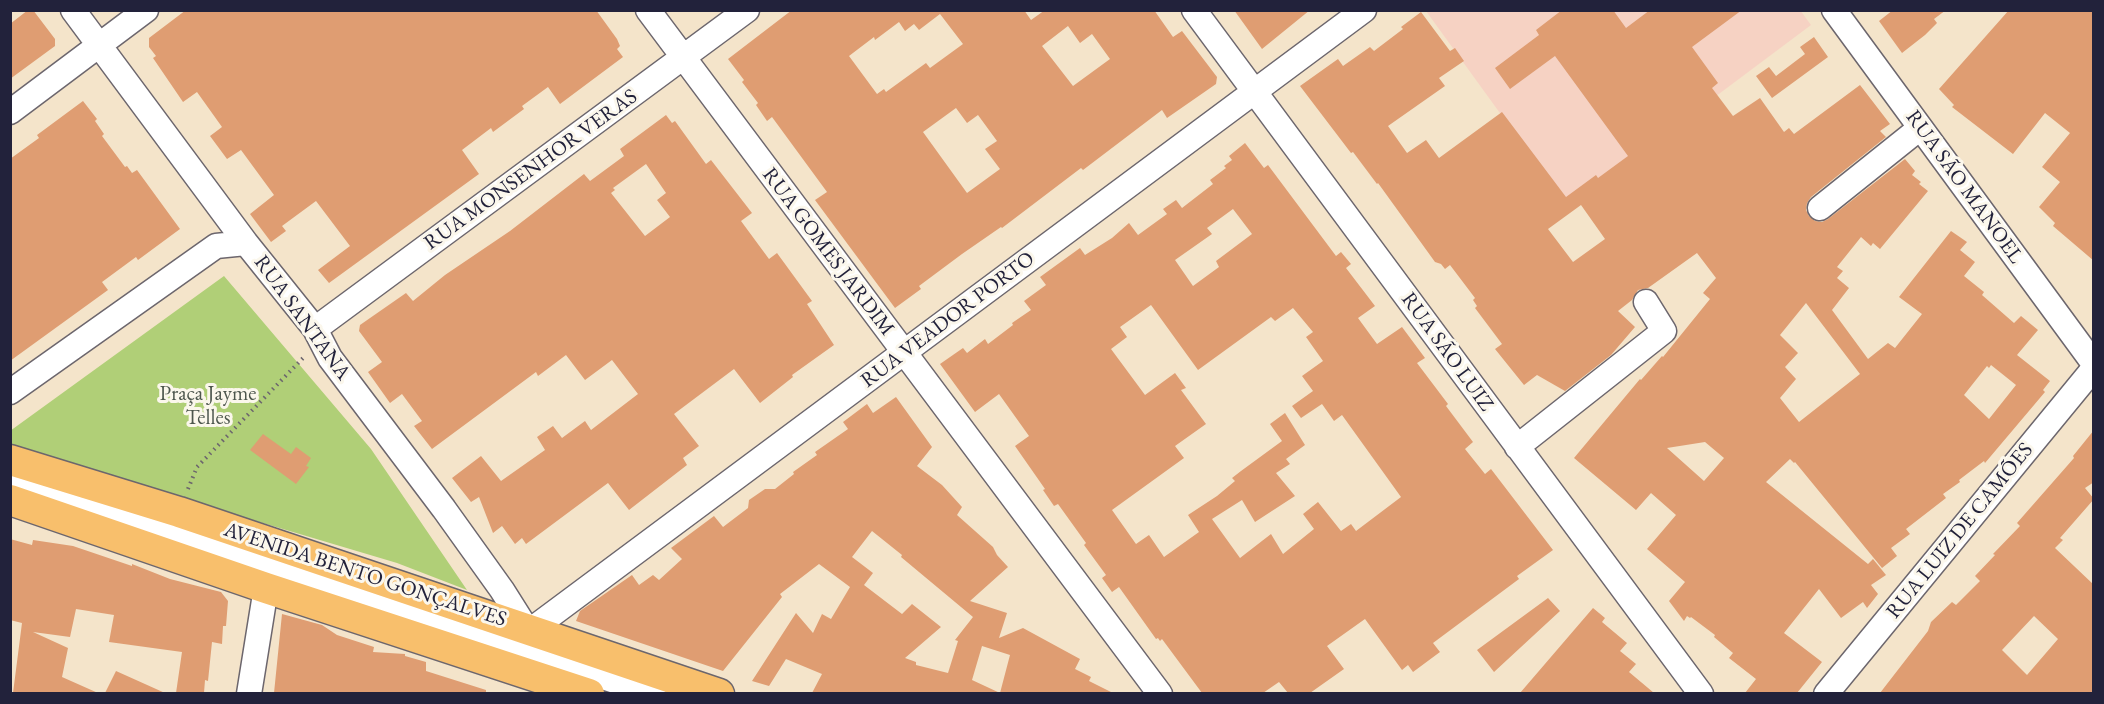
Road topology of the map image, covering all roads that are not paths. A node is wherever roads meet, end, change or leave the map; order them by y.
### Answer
1 (73, 10) edge
2 (146, 10) edge
3 (648, 10) edge
4 (747, 10) edge
5 (1194, 10) edge
6 (1364, 10) edge
7 (1834, 10) edge
8 (99, 45) junction
9 (683, 57) junction
10 (1255, 92) junction
11 (10, 112) edge
12 (1920, 128) junction
13 (1820, 208) dead end
14 (227, 218) junction
15 (246, 243) junction
16 (216, 246) junction
17 (1646, 302) dead end
18 (317, 334) junction
19 (903, 353) junction
20 (2094, 366) edge
21 (10, 392) edge
22 (1517, 447) junction
23 (10, 460) edge
24 (10, 469) edge
25 (10, 480) edge
26 (10, 489) edge
27 (10, 500) edge
28 (119, 515) junction
29 (266, 588) junction
30 (529, 629) junction
31 (594, 684) edge
32 (713, 692) edge
33 (249, 693) edge
34 (629, 693) edge
35 (654, 693) edge
36 (1160, 693) edge
37 (1701, 693) edge
38 (1826, 693) edge

1 - 8 street, RUA SANTANA
2 - 8 street
3 - 9 street, RUA GOMES JARDIM
4 - 9 street, RUA MONSENHOR VERAS
5 - 10 street, RUA SÃO LUIZ
6 - 10 street, RUA VEADOR PORTO
7 - 12 street, RUA SÃO MANOEL
8 - 11 street
8 - 14 street, RUA SANTANA
9 - 18 street, RUA MONSENHOR VERAS
9 - 19 street, RUA GOMES JARDIM
10 - 19 street, RUA VEADOR PORTO
10 - 22 street, RUA SÃO LUIZ
12 - 13 street
12 - 20 street, RUA SÃO MANOEL
14 - 15 street, RUA SANTANA
14 - 16 street
15 - 16 street
15 - 18 street, RUA SANTANA
16 - 21 street
17 - 22 street
18 - 30 street, RUA SANTANA
19 - 30 street, RUA VEADOR PORTO
19 - 36 street, RUA GOMES JARDIM
20 - 38 street, RUA LUIZ DE CAMÕES
22 - 37 street, RUA SÃO LUIZ
23 - 30 main road, AVENIDA BENTO GONÇALVES
24 - 28 street
25 - 28 street
26 - 28 street
27 - 29 main road, AVENIDA BENTO GONÇALVES
28 - 31 street
29 - 31 main road, AVENIDA BENTO GONÇALVES
29 - 33 street
30 - 32 main road, AVENIDA BENTO GONÇALVES
31 - 32 street
31 - 34 street
31 - 35 street

